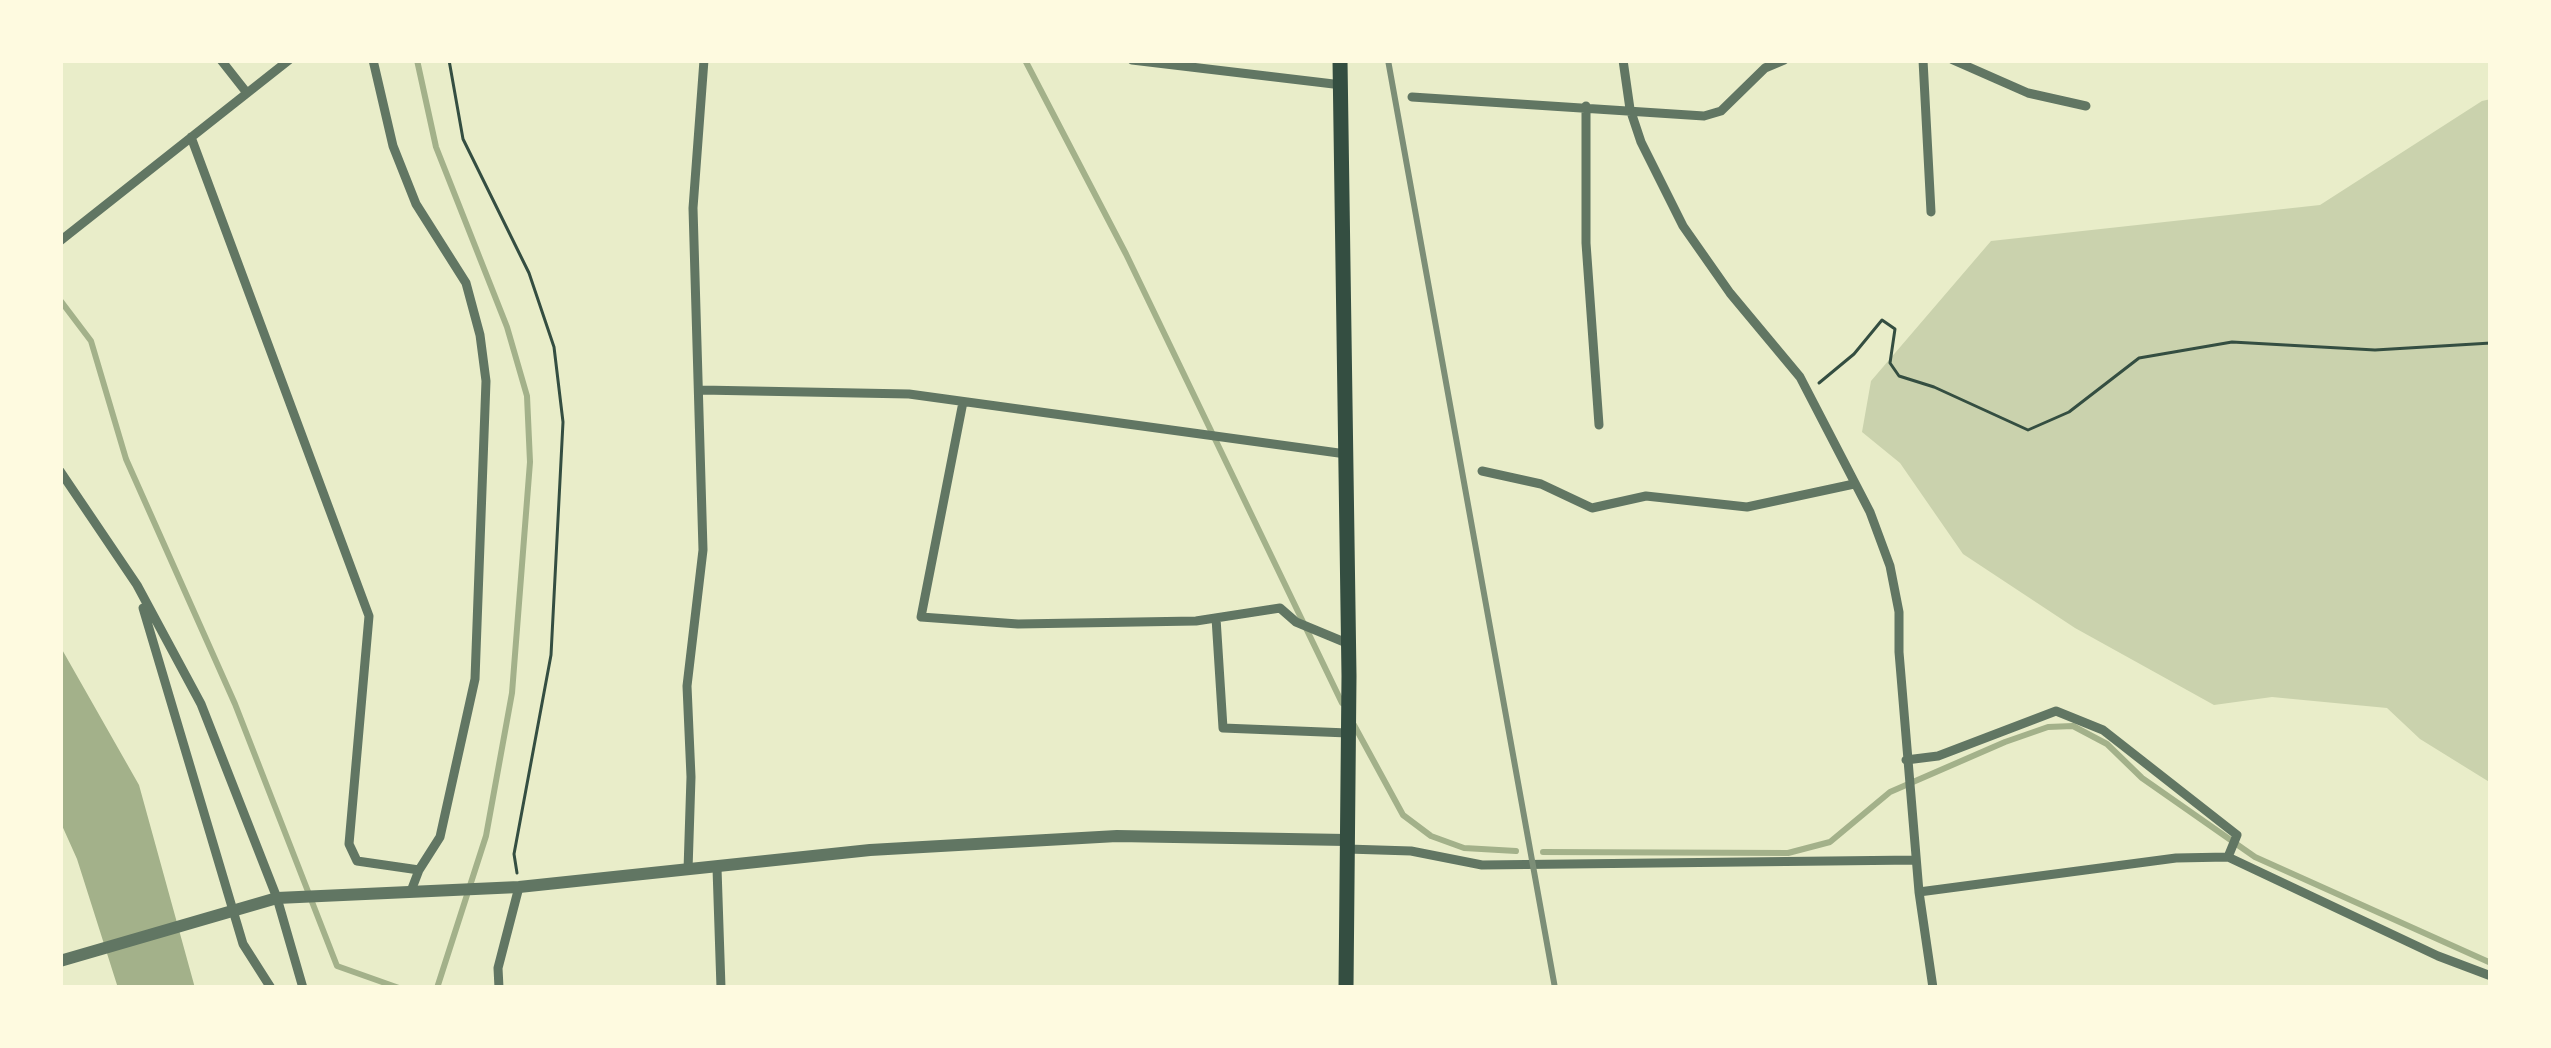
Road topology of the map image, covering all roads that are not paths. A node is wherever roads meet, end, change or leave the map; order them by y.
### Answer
1 (221, 60) edge
2 (289, 60) edge
3 (373, 60) edge
4 (704, 60) edge
5 (1132, 60) edge
6 (1340, 60) edge
7 (1623, 60) edge
8 (1784, 60) edge
9 (1923, 60) edge
10 (1953, 60) edge
11 (1342, 85) junction
12 (247, 93) junction
13 (1412, 97) dead end
14 (1586, 106) junction
15 (2086, 106) dead end
16 (1630, 109) junction
17 (191, 137) junction
18 (1930, 212) dead end
19 (60, 241) edge
20 (701, 390) junction
21 (963, 402) junction
22 (1599, 424) dead end
23 (1347, 454) junction
24 (60, 471) edge
25 (1482, 471) dead end
26 (1854, 484) junction
27 (137, 585) junction
28 (1216, 618) junction
29 (1348, 644) junction
30 (1348, 733) junction
31 (1907, 765) junction
32 (1346, 844) junction
33 (2228, 856) junction
34 (1916, 860) junction
35 (717, 868) junction
36 (419, 870) junction
37 (688, 870) junction
38 (519, 887) junction
39 (416, 890) junction
40 (1919, 892) junction
41 (274, 900) junction
42 (60, 961) edge
43 (2491, 976) edge
44 (271, 988) edge
45 (303, 988) edge
46 (499, 988) edge
47 (721, 988) edge
48 (1346, 988) edge
49 (1933, 988) edge

1 - 12 street
2 - 12 street
3 - 36 street
4 - 20 street
5 - 11 street
6 - 11 highway
7 - 16 street
8 - 16 street
9 - 18 street
10 - 15 street
11 - 23 highway
12 - 17 street
13 - 14 street
14 - 16 street
14 - 22 street
16 - 26 street
17 - 19 street
17 - 36 street
20 - 21 street
20 - 37 street
21 - 23 street
21 - 28 street
23 - 29 highway
24 - 27 street
25 - 26 street
26 - 31 street
27 - 41 street
27 - 44 street
28 - 29 street
28 - 30 street
29 - 30 highway
30 - 32 highway
31 - 33 street
31 - 34 street
32 - 34 street
32 - 35 street
32 - 48 highway
33 - 40 street
33 - 43 street
34 - 40 street
35 - 37 street
35 - 47 street
36 - 39 street
37 - 38 street
38 - 39 street
38 - 46 street
39 - 41 street
40 - 49 street
41 - 42 street
41 - 45 street

